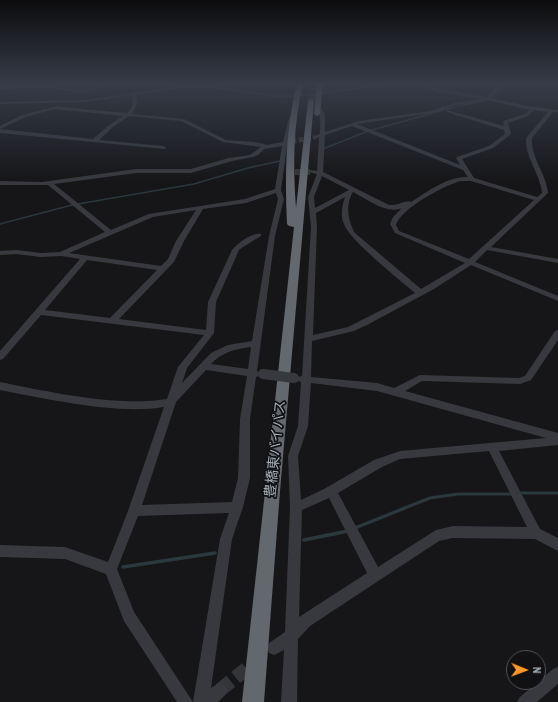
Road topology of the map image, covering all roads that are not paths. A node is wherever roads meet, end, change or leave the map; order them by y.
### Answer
1 (22, 117) edge
2 (126, 117) edge
3 (154, 117) edge
4 (293, 117) edge
5 (294, 117) edge
6 (307, 117) edge
7 (307, 117) edge
8 (316, 117) edge
9 (322, 117) edge
10 (400, 117) edge
11 (470, 117) edge
12 (521, 117) edge
13 (546, 117) edge
14 (351, 124) junction
15 (0, 128) edge
16 (507, 129) junction
17 (0, 131) edge
18 (319, 136) junction
19 (94, 141) junction
20 (283, 144) tunnel mouth
21 (265, 146) junction
22 (163, 148) dead end
23 (306, 160) junction
24 (464, 168) junction
25 (311, 172) tunnel mouth
26 (320, 173) junction
27 (472, 179) junction
28 (0, 183) edge
29 (49, 183) junction
30 (278, 190) junction
31 (351, 191) junction
32 (302, 197) junction
33 (538, 199) junction
34 (414, 202) junction
35 (200, 208) junction
36 (313, 212) junction
37 (110, 233) junction
38 (259, 235) dead end
39 (485, 248) junction
40 (0, 253) edge
41 (61, 254) junction
42 (85, 258) junction
43 (558, 260) edge
44 (471, 262) junction
45 (295, 266) junction
46 (163, 269) junction
47 (420, 293) junction
48 (558, 299) edge
49 (38, 312) junction
50 (112, 321) junction
51 (210, 333) junction
52 (558, 333) edge
53 (308, 339) junction
54 (256, 343) junction
55 (0, 357) edge
56 (204, 366) junction
57 (251, 374) junction
58 (300, 379) junction
59 (0, 386) edge
60 (396, 392) junction
61 (170, 402) junction
62 (558, 437) edge
63 (558, 441) edge
64 (492, 447) junction
65 (331, 491) junction
66 (237, 507) junction
67 (296, 507) junction
68 (134, 511) junction
69 (536, 534) junction
70 (558, 545) edge
71 (0, 551) edge
72 (111, 569) junction
73 (374, 575) junction
74 (293, 634) junction
75 (274, 648) dead end
76 (558, 674) edge
77 (220, 690) tunnel mouth
78 (186, 702) edge
79 (201, 702) edge
80 (208, 702) edge
81 (253, 702) edge
82 (289, 702) edge
83 (525, 702) edge

1 - 15 street
2 - 19 street
3 - 21 street
4 - 30 street
5 - 45 highway
6 - 23 highway, 豊橋東バイパス
7 - 32 highway, 豊橋東バイパス
8 - 23 highway
9 - 18 street
10 - 14 street
11 - 16 street
12 - 16 street
13 - 33 street
14 - 18 street
14 - 24 street
16 - 24 street
17 - 19 street
18 - 26 street
19 - 22 street
20 - 21 street
21 - 29 street
23 - 32 highway, 豊橋東バイパス
24 - 27 street
25 - 26 street
26 - 31 street
26 - 36 street
27 - 33 street
27 - 34 street
28 - 29 street
29 - 37 street
30 - 35 street
30 - 54 street
31 - 34 street
31 - 36 street
31 - 47 street
32 - 45 highway, 豊橋東バイパス
33 - 39 street
34 - 44 street
35 - 37 street
35 - 46 street
36 - 53 street
37 - 41 street
38 - 51 street
39 - 43 street
39 - 44 street
40 - 41 street
41 - 42 street
42 - 46 street
42 - 49 street
44 - 47 street
44 - 48 street
45 - 81 highway, 豊橋東バイパス
46 - 50 street
47 - 53 street
49 - 50 street
49 - 55 street
50 - 51 street
51 - 61 street
52 - 60 street
53 - 58 street
54 - 56 street
54 - 57 street
56 - 57 street
56 - 61 street
57 - 58 street, bridge
57 - 66 street
58 - 60 street
58 - 67 street
59 - 61 street
60 - 62 street
61 - 68 street
63 - 64 street
64 - 65 street
64 - 69 street
65 - 67 street
65 - 73 street
66 - 68 street
66 - 79 street
67 - 74 street
68 - 72 street
69 - 70 street
69 - 73 street
71 - 72 street
72 - 78 street
73 - 74 street
74 - 75 street
74 - 82 street
76 - 83 street
77 - 80 street

